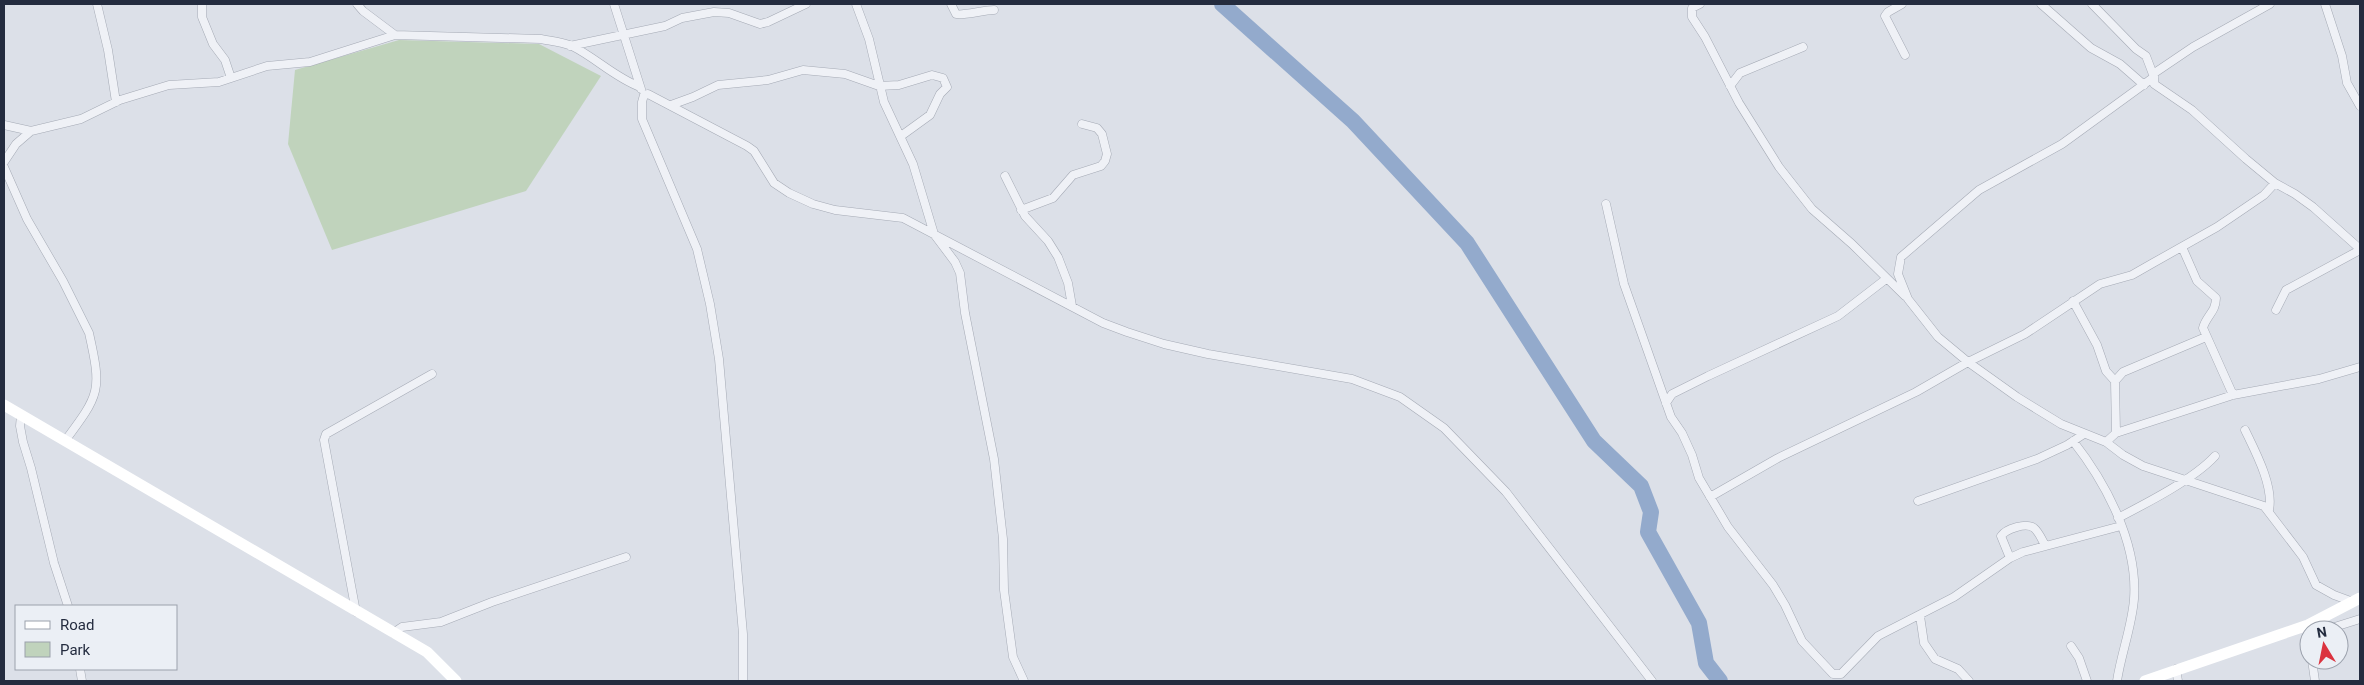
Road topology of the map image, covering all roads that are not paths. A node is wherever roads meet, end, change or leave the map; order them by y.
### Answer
1 (97, 4) edge
2 (202, 4) edge
3 (357, 4) edge
4 (614, 4) edge
5 (710, 4) edge
6 (806, 4) edge
7 (856, 4) edge
8 (951, 4) edge
9 (1700, 4) edge
10 (1902, 4) edge
11 (2041, 4) edge
12 (2092, 4) edge
13 (2270, 4) edge
14 (2325, 4) edge
15 (994, 10) dead end
16 (714, 12) junction
17 (624, 35) junction
18 (395, 36) junction
19 (570, 46) junction
20 (1803, 48) dead end
21 (1905, 55) dead end
22 (2153, 75) junction
23 (231, 78) junction
24 (2144, 85) junction
25 (879, 86) junction
26 (1730, 86) junction
27 (640, 87) junction
28 (644, 95) junction
29 (116, 102) junction
30 (671, 105) junction
31 (2360, 106) edge
32 (1082, 124) dead end
33 (4, 125) edge
34 (31, 131) junction
35 (901, 136) junction
36 (4, 162) edge
37 (4, 167) edge
38 (1005, 176) dead end
39 (2275, 183) junction
40 (1606, 204) dead end
41 (1021, 210) junction
42 (934, 234) junction
43 (2182, 247) junction
44 (2360, 250) edge
45 (1886, 280) junction
46 (1908, 299) junction
47 (2073, 301) junction
48 (1072, 306) junction
49 (2276, 310) dead end
50 (2206, 337) junction
51 (1968, 362) junction
52 (2360, 367) edge
53 (432, 374) dead end
54 (2115, 381) junction
55 (2232, 395) junction
56 (1666, 403) junction
57 (4, 405) edge
58 (21, 415) junction
59 (2245, 430) dead end
60 (2116, 433) junction
61 (2084, 434) junction
62 (65, 441) junction
63 (2073, 441) junction
64 (2106, 442) junction
65 (2215, 456) dead end
66 (2183, 480) junction
67 (1710, 498) junction
68 (1918, 501) dead end
69 (2269, 510) junction
70 (2118, 518) junction
71 (2121, 526) junction
72 (2045, 546) junction
73 (626, 557) dead end
74 (2010, 558) junction
75 (2356, 600) edge
76 (68, 605) edge
77 (356, 612) junction
78 (1920, 616) junction
79 (2324, 620) edge
80 (393, 633) junction
81 (2299, 633) edge
82 (2071, 646) dead end
83 (2176, 669) junction
84 (1840, 679) edge
85 (456, 681) edge
86 (743, 681) edge
87 (1024, 681) edge
88 (1652, 681) edge
89 (1969, 681) edge
90 (2087, 681) edge
91 (2117, 681) edge
92 (2145, 681) edge
93 (2178, 681) edge

1 - 29 street
2 - 23 street
3 - 18 street
4 - 17 street
5 - 16 street
6 - 16 street
7 - 25 street
8 - 15 street
9 - 26 street
10 - 21 street
11 - 24 street
12 - 22 street
13 - 22 street
14 - 31 street
16 - 17 street
17 - 19 street
17 - 27 street
18 - 19 street
18 - 23 street
19 - 27 street
20 - 26 street
22 - 24 street
22 - 39 street
23 - 29 street
24 - 46 street
25 - 30 street
25 - 35 street
25 - 35 street
26 - 45 street
27 - 28 street
28 - 30 street
28 - 86 street
29 - 34 street
30 - 42 street
32 - 41 street
33 - 34 street
34 - 36 street
35 - 42 street
37 - 62 street
38 - 41 street
39 - 43 street
39 - 44 street
40 - 56 street
41 - 48 street
42 - 48 street
42 - 87 street
43 - 47 street
43 - 50 street
44 - 49 street
45 - 46 street
45 - 56 street
46 - 51 street
47 - 51 street
47 - 54 street
48 - 88 street
50 - 54 street
50 - 55 street
51 - 61 street
51 - 67 street
52 - 55 street
53 - 77 street
54 - 60 street
55 - 60 street
56 - 67 street
57 - 58 street
58 - 62 street
58 - 76 street
59 - 69 street
60 - 64 street
61 - 63 street
61 - 64 street
62 - 77 street
63 - 68 street
63 - 70 street
64 - 66 street
65 - 66 street
66 - 69 street
66 - 70 street
67 - 84 street
69 - 75 street
70 - 71 street
71 - 72 street
71 - 91 street
72 - 74 street
72 - 74 street
73 - 80 street
74 - 78 street
75 - 79 street
77 - 80 street
78 - 84 street
78 - 89 street
80 - 85 street
81 - 83 street
82 - 90 street
83 - 92 street
83 - 93 street

